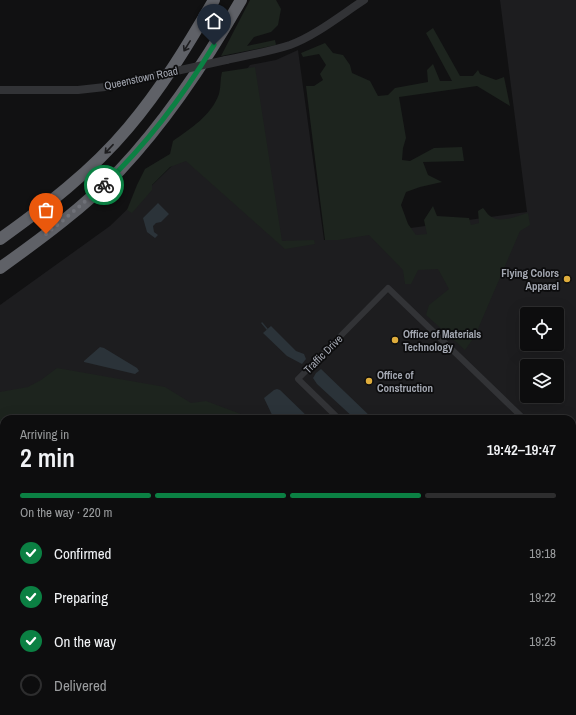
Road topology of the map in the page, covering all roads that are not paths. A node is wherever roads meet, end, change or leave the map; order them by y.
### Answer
1 (214, 0) edge
2 (240, 0) edge
3 (364, 0) edge
4 (0, 90) edge
5 (0, 239) edge
6 (0, 268) edge
7 (335, 415) edge
8 (520, 415) edge

1 -> 5 highway
2 - 6 highway
3 - 4 street, Queenstown Road, bridge
7 - 8 street, Traffic Drive

